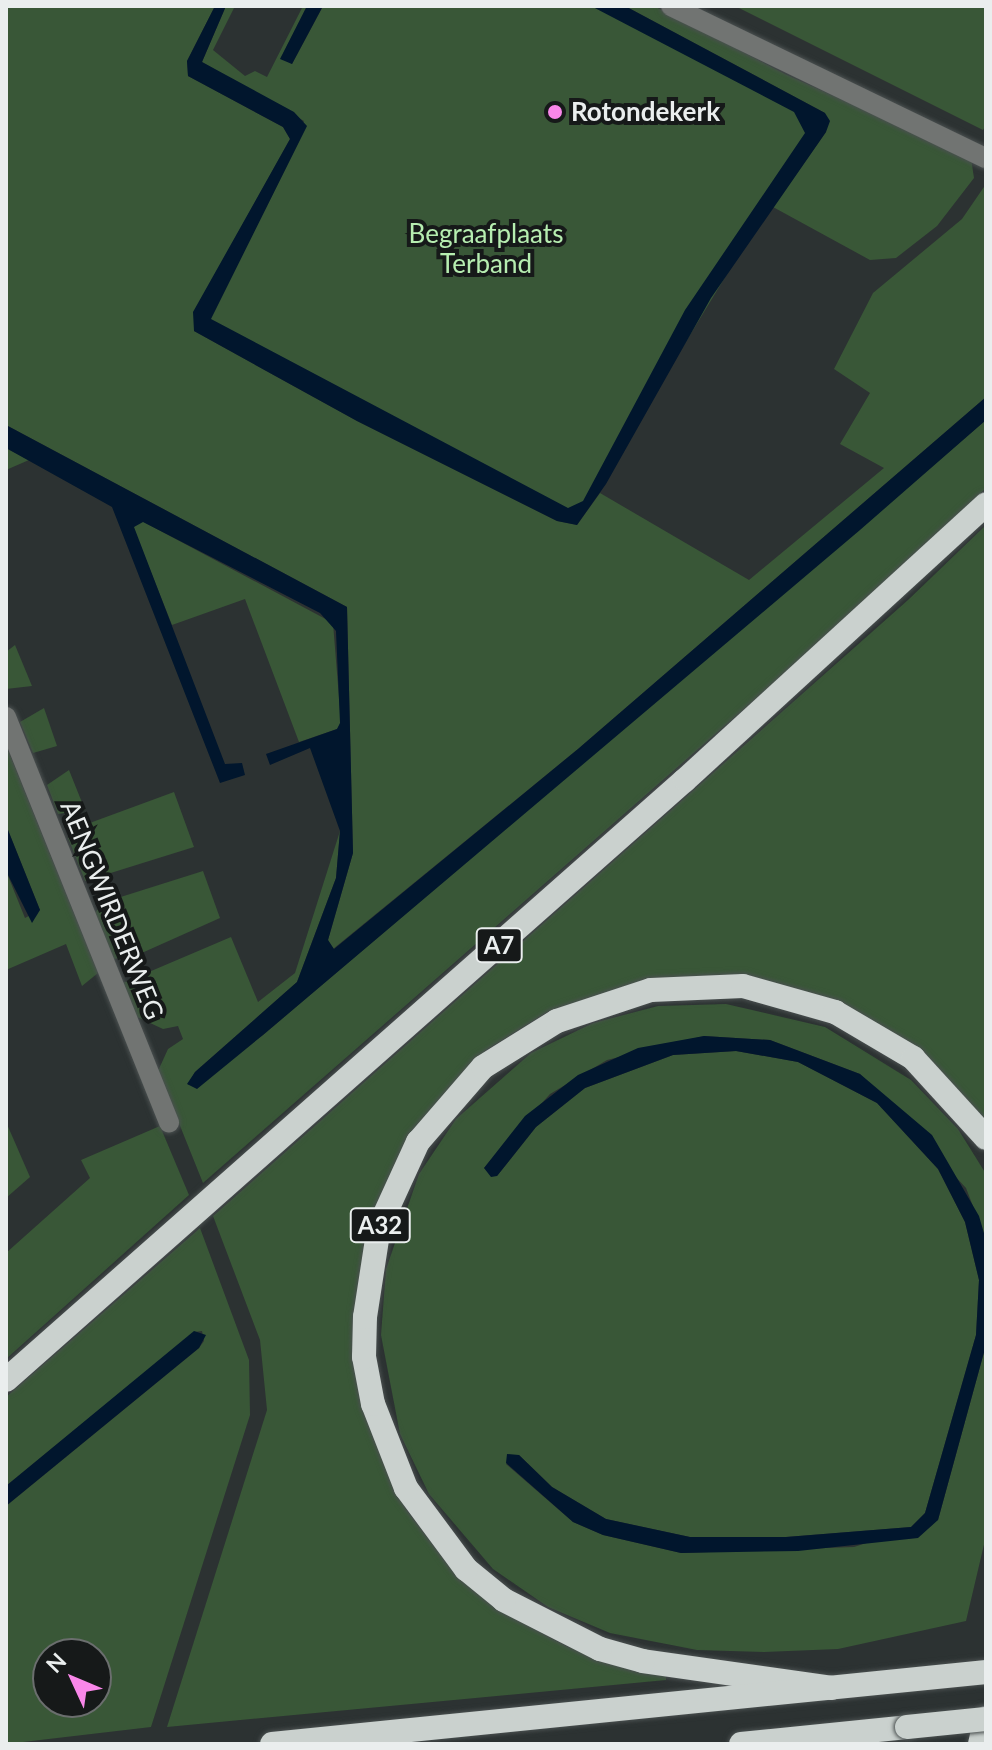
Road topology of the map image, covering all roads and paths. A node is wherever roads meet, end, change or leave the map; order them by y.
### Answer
1 (671, 6) edge
2 (986, 158) edge
3 (986, 504) edge
4 (6, 717) edge
5 (169, 1122) dead end
6 (986, 1138) edge
7 (6, 1380) edge
8 (986, 1672) edge
9 (832, 1688) junction
10 (986, 1719) edge
11 (272, 1744) edge
12 (741, 1744) edge
13 (980, 1744) edge

1 - 2 street
3 - 7 highway, A7
4 - 5 street, AENGWIRDERWEG
6 - 9 highway, A32
8 - 9 highway, A32
9 - 11 highway, A32
10 - 12 highway, bridge
10 - 13 highway

